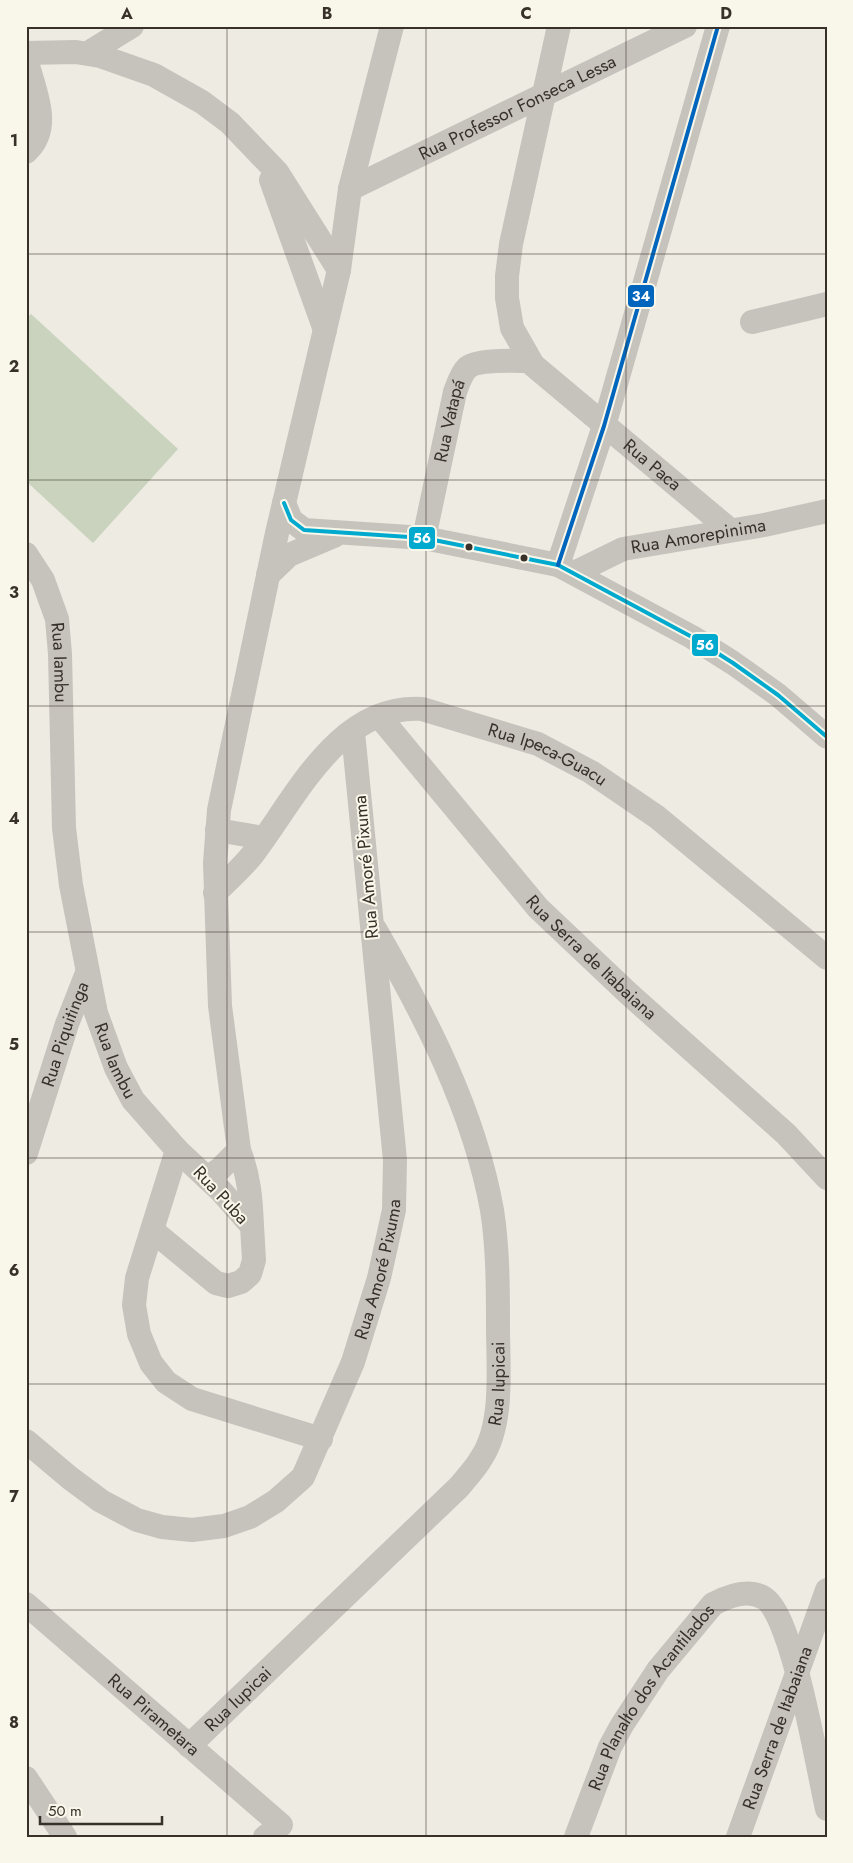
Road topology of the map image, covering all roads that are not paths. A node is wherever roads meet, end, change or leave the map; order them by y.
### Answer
1 (132, 26) edge
2 (392, 26) edge
3 (559, 26) edge
4 (685, 26) edge
5 (718, 26) edge
6 (26, 53) edge
7 (88, 53) junction
8 (26, 58) edge
9 (542, 95) junction
10 (26, 152) edge
11 (263, 157) junction
12 (350, 189) junction
13 (339, 270) junction
14 (827, 304) edge
15 (752, 322) dead end
16 (325, 330) junction
17 (529, 360) junction
18 (604, 426) junction
19 (284, 503) junction
20 (823, 517) edge
21 (730, 530) junction
22 (338, 534) junction
23 (424, 538) junction
24 (26, 554) edge
25 (566, 569) junction
26 (268, 575) junction
27 (379, 716) junction
28 (354, 732) junction
29 (827, 737) edge
30 (217, 830) junction
31 (264, 838) junction
32 (215, 893) junction
33 (371, 923) junction
34 (827, 958) edge
35 (87, 973) junction
36 (177, 1150) junction
37 (239, 1150) junction
38 (26, 1154) edge
39 (207, 1178) junction
40 (827, 1178) edge
41 (252, 1226) junction
42 (152, 1231) junction
43 (321, 1439) junction
44 (26, 1441) edge
45 (827, 1590) edge
46 (26, 1604) edge
47 (797, 1672) junction
48 (189, 1746) junction
49 (26, 1778) edge
50 (827, 1808) edge
51 (273, 1831) edge
52 (65, 1837) edge
53 (576, 1837) edge
54 (738, 1837) edge

1 - 7 street
2 - 12 street
3 - 9 street
4 - 9 street, Rua Professor Fonseca Lessa
5 - 18 street
6 - 7 street
7 - 11 street
8 - 10 street
9 - 12 street, Rua Professor Fonseca Lessa
9 - 17 street
11 - 13 street
11 - 16 street
12 - 13 street
13 - 16 street
14 - 15 street
16 - 19 street
17 - 18 street, Rua Paca
17 - 23 street, Rua Vatapá
18 - 21 street, Rua Paca
18 - 25 street
19 - 22 street
19 - 26 street
20 - 21 street, Rua Amorepinima
21 - 25 street, Rua Amorepinima
22 - 23 street
22 - 26 street
23 - 25 street
24 - 35 street, Rua Iambu
25 - 29 street
26 - 30 street
27 - 28 street, Rua Ipeca-Guacu
27 - 34 street, Rua Ipeca-Guacu
27 - 40 street, Rua Serra de Itabaiana
28 - 31 street, Rua Ipeca-Guacu
28 - 33 street, Rua Amoré Pixuma
30 - 31 street
30 - 32 street
31 - 32 street, Rua Ipeca-Guacu
32 - 37 street
33 - 43 street, Rua Amoré Pixuma
33 - 48 street, Rua Iupicai
35 - 36 street, Rua Iambu
35 - 38 street, Rua Piquitinga
36 - 39 street, Rua Puba
36 - 42 street
37 - 39 street
37 - 41 street
39 - 41 street, Rua Puba
41 - 42 street, Rua Puba
42 - 43 street
43 - 44 street, Rua Amoré Pixuma
45 - 47 street, Rua Serra de Itabaiana
46 - 48 street, Rua Pirametara
47 - 50 street, Rua Planalto dos Acantilados
47 - 53 street, Rua Planalto dos Acantilados
47 - 54 street, Rua Serra de Itabaiana
48 - 51 street, Rua Pirametara
49 - 52 street

